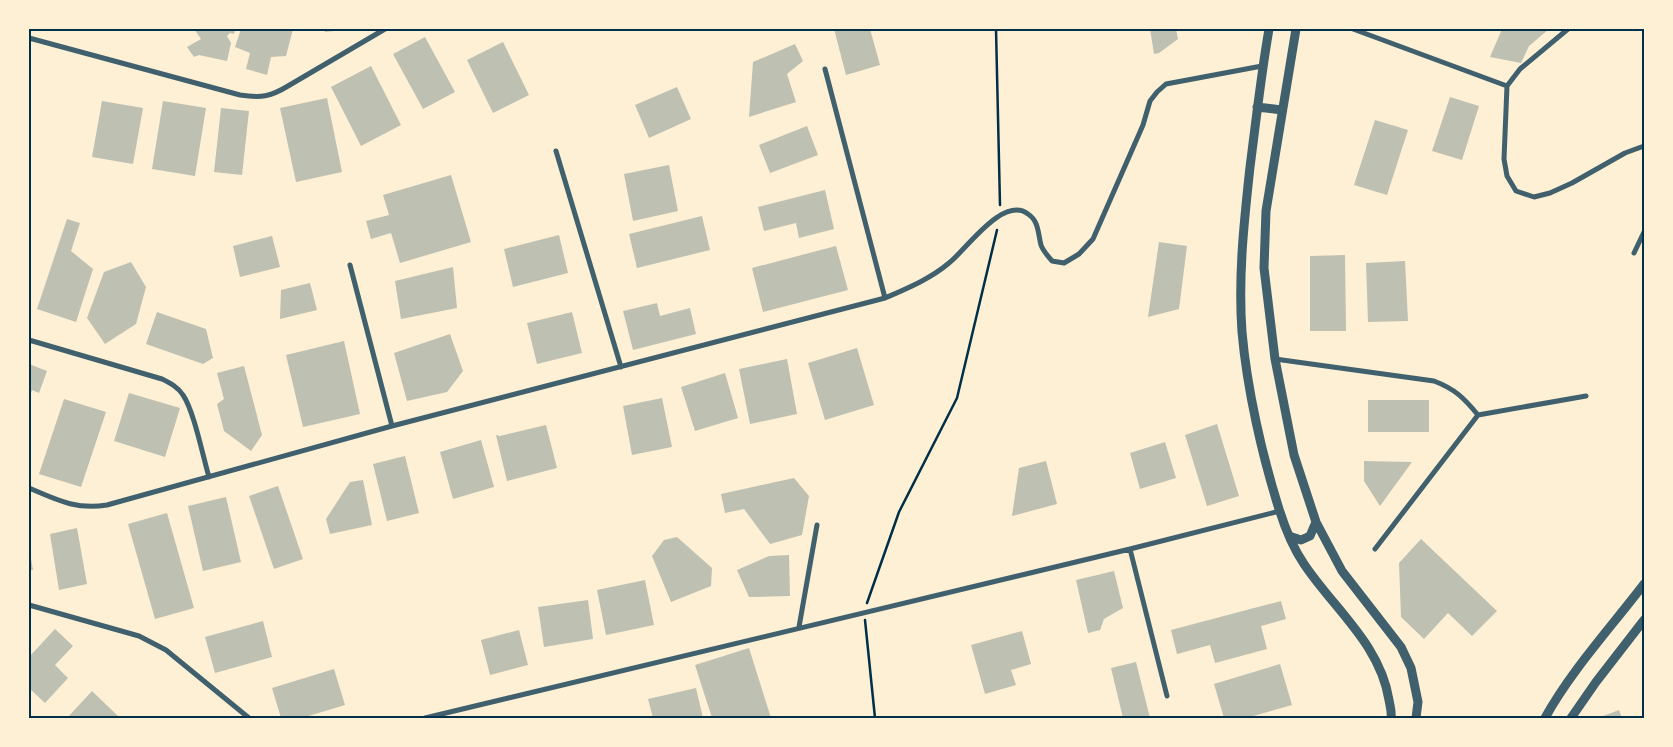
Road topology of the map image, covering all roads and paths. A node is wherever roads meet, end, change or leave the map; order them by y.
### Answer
1 (385, 29) edge
2 (996, 29) edge
3 (1269, 29) edge
4 (1296, 29) edge
5 (1353, 29) edge
6 (1568, 29) edge
7 (29, 38) edge
8 (1262, 66) junction
9 (825, 69) dead end
10 (1508, 86) junction
11 (1257, 107) junction
12 (1282, 110) junction
13 (1644, 146) edge
14 (556, 151) dead end
15 (1000, 215) junction
16 (1644, 232) edge
17 (1634, 253) dead end
18 (350, 264) dead end
19 (885, 298) junction
20 (29, 340) edge
21 (1275, 359) junction
22 (621, 368) junction
23 (1586, 396) dead end
24 (1478, 415) junction
25 (392, 426) junction
26 (209, 477) junction
27 (29, 488) edge
28 (1280, 511) junction
29 (1316, 522) junction
30 (818, 525) dead end
31 (1289, 536) junction
32 (1375, 549) dead end
33 (1130, 550) junction
34 (1644, 584) edge
35 (29, 605) edge
36 (864, 612) junction
37 (1644, 620) edge
38 (799, 627) junction
39 (1167, 696) dead end
40 (249, 718) edge
41 (424, 718) edge
42 (875, 718) edge
43 (1391, 718) edge
44 (1416, 718) edge
45 (1546, 718) edge
46 (1571, 718) edge

1 - 7 street
2 - 15 path
3 - 8 street
4 - 12 street
5 - 10 street
6 - 10 street
8 - 11 street
8 - 15 street
9 - 19 street
10 - 13 street
11 - 12 street
11 - 28 street
12 - 21 street
14 - 22 street
15 - 19 street
15 - 36 path
16 - 17 street
18 - 25 street
19 - 22 street
20 - 26 street
21 - 24 street
21 - 29 street
22 - 25 street
23 - 24 street
24 - 32 street
25 - 26 street
26 - 27 street
28 - 31 street
28 - 33 street
29 - 31 street
29 - 44 street
30 - 38 street
31 - 43 street
33 - 36 street
33 - 39 street
34 - 45 street
35 - 40 street
36 - 38 street
36 - 42 path
37 - 46 street
38 - 41 street

